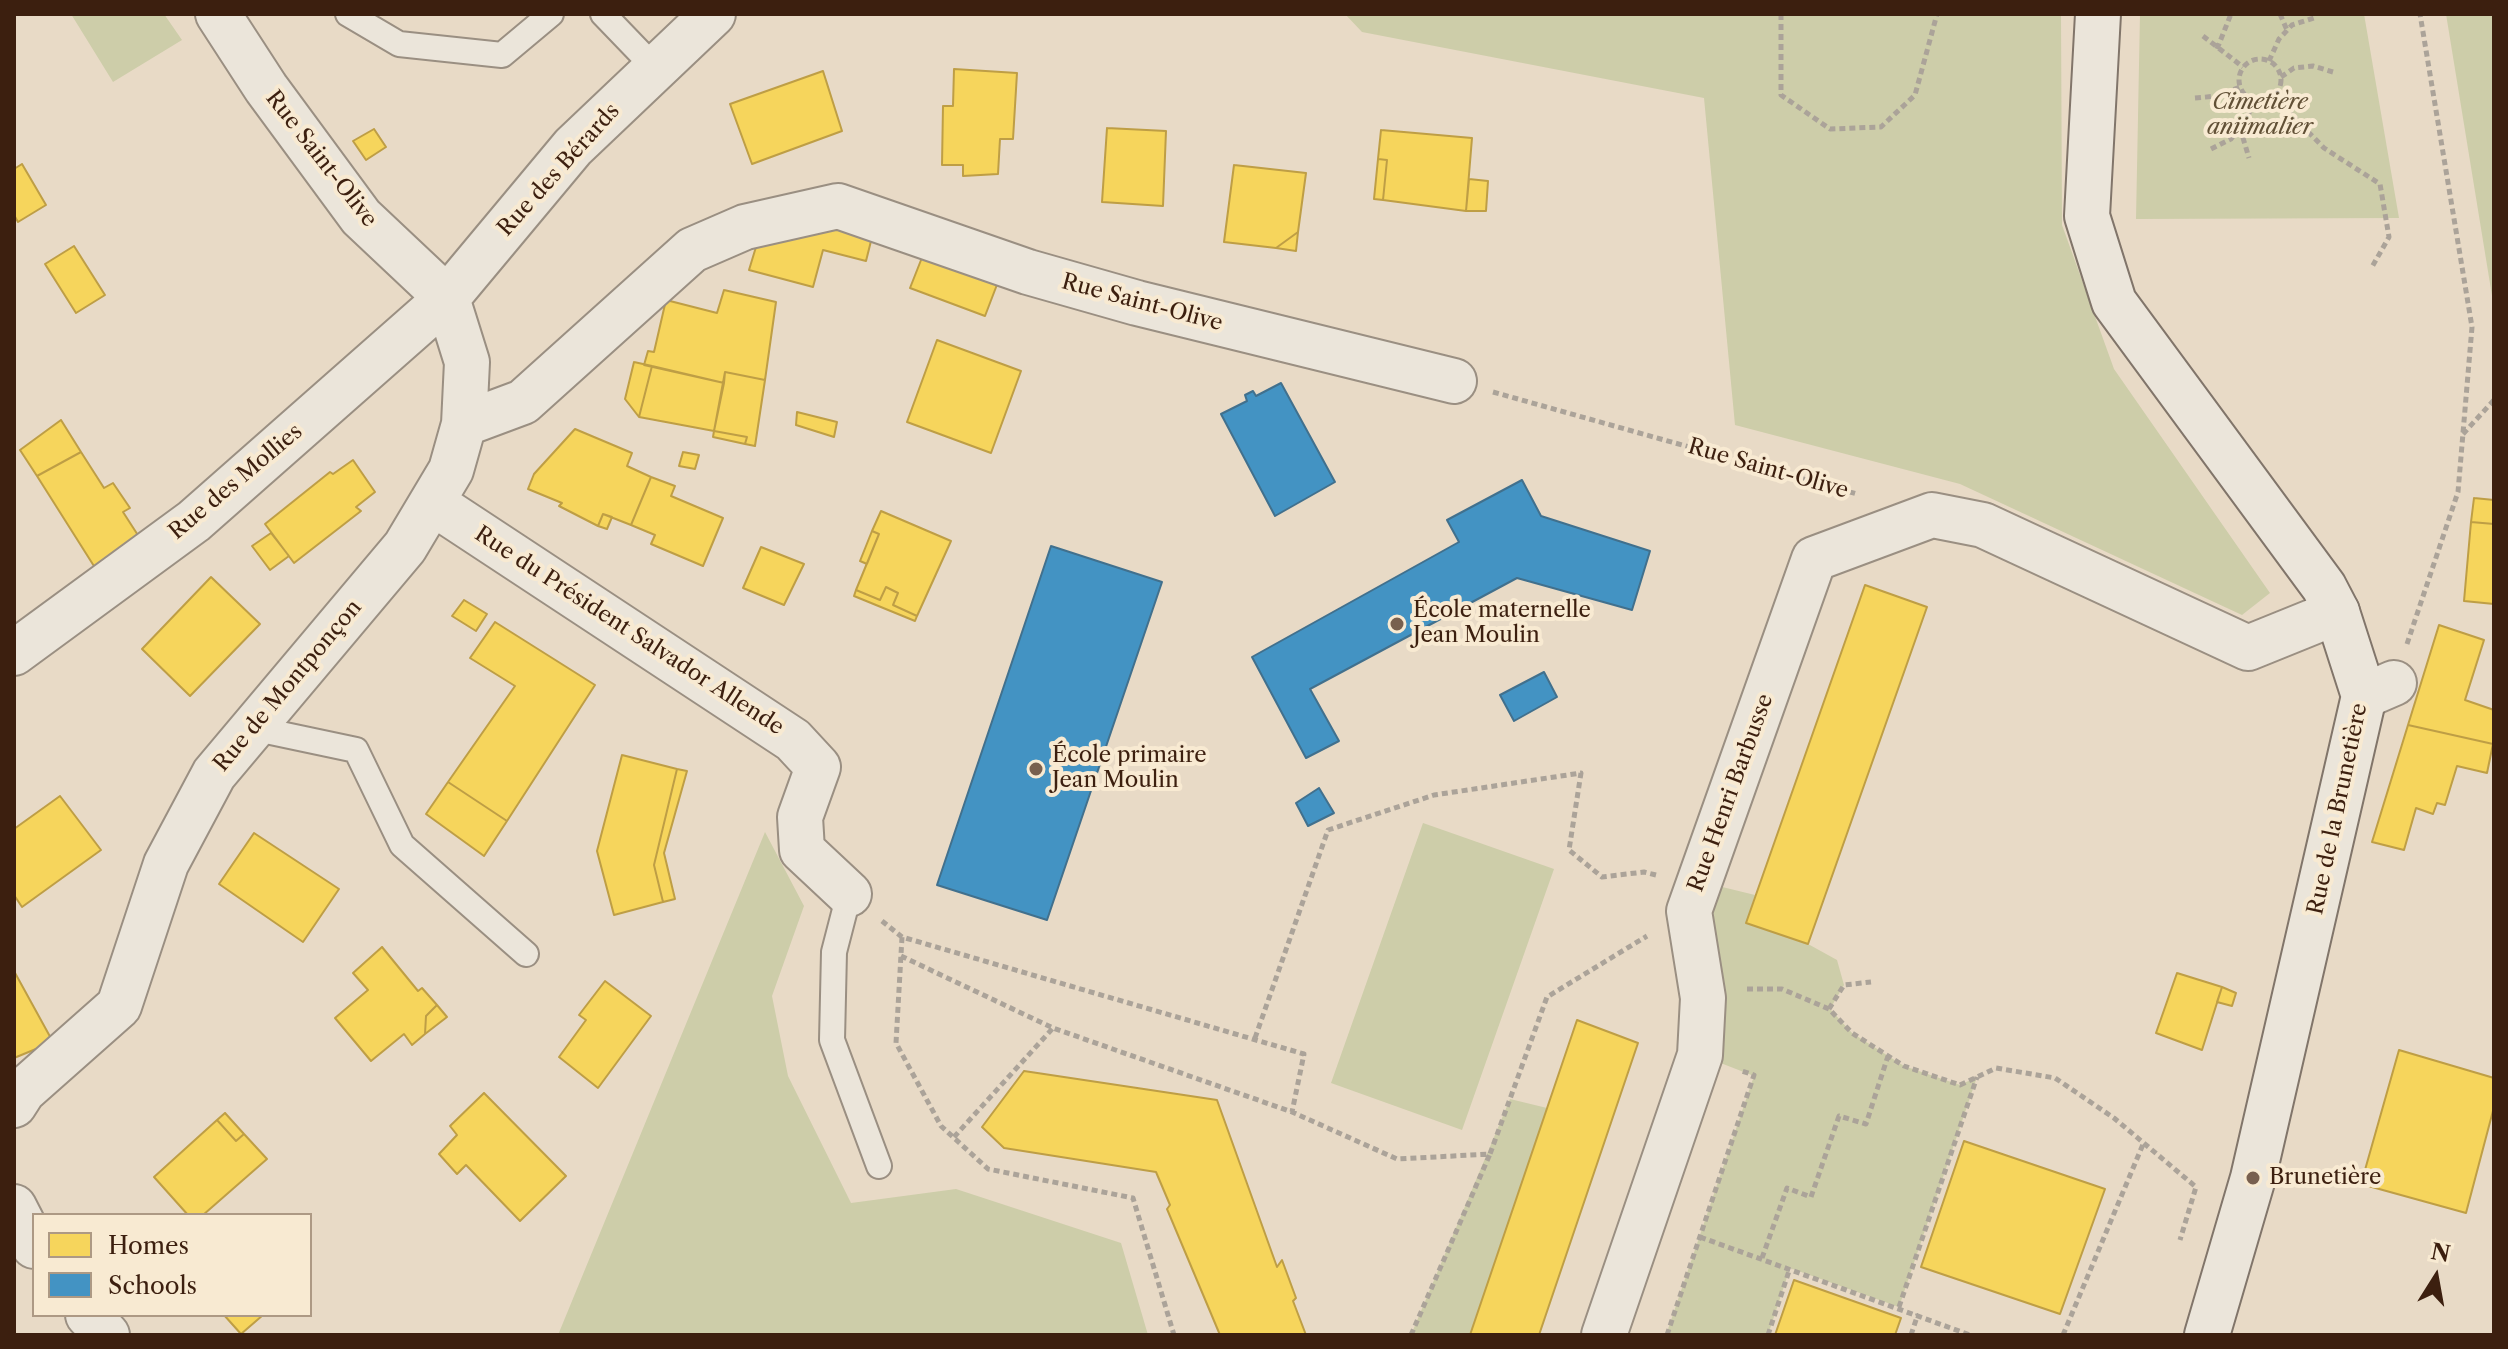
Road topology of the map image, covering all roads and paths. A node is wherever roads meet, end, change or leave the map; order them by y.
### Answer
1 (218, 14) edge
2 (348, 14) edge
3 (551, 14) edge
4 (603, 14) edge
5 (713, 14) edge
6 (1781, 14) edge
7 (1937, 14) edge
8 (2098, 14) edge
9 (2231, 14) edge
10 (2280, 14) edge
11 (2420, 14) edge
12 (2314, 18) dead end
13 (2287, 30) junction
14 (2203, 36) dead end
15 (2217, 49) junction
16 (2269, 61) junction
17 (654, 67) junction
18 (2243, 67) junction
19 (2333, 72) dead end
20 (2281, 77) junction
21 (2240, 87) junction
22 (2273, 96) junction
23 (2195, 98) dead end
24 (2254, 101) junction
25 (2240, 127) junction
26 (2211, 149) dead end
27 (2249, 158) dead end
28 (2372, 267) dead end
29 (447, 298) junction
30 (1454, 381) joint
31 (2494, 400) edge
32 (464, 424) junction
33 (2463, 434) junction
34 (433, 503) junction
35 (1932, 515) junction
36 (2337, 612) junction
37 (14, 653) edge
38 (2379, 690) junction
39 (252, 728) junction
40 (849, 894) junction
41 (1693, 899) junction
42 (902, 937) junction
43 (526, 954) dead end
44 (901, 956) junction
45 (1871, 982) dead end
46 (1703, 998) junction
47 (1829, 1009) junction
48 (1053, 1028) junction
49 (1255, 1038) junction
50 (1700, 1055) junction
51 (1888, 1056) junction
52 (1977, 1077) junction
53 (14, 1105) edge
54 (1292, 1112) junction
55 (954, 1137) junction
56 (2144, 1142) junction
57 (1490, 1154) junction
58 (879, 1166) dead end
59 (14, 1207) edge
60 (1700, 1237) junction
61 (2180, 1240) dead end
62 (32, 1242) edge
63 (1762, 1258) junction
64 (1790, 1268) junction
65 (1899, 1307) junction
66 (1918, 1314) junction
67 (90, 1317) edge
68 (107, 1335) edge
69 (1174, 1335) edge
70 (1411, 1335) edge
71 (1604, 1335) edge
72 (1667, 1335) edge
73 (1768, 1335) edge
74 (1911, 1335) edge
75 (1970, 1335) edge
76 (2063, 1335) edge
77 (2207, 1335) edge

1 - 29 street, Rue Saint-Olive
2 - 3 lane
4 - 17 lane
5 - 17 street, Rue des Bérards
6 - 7 path
8 - 36 street, Rue de la Brunetière
9 - 15 path
10 - 13 path
11 - 33 path
12 - 13 path
13 - 16 path
14 - 15 path
15 - 18 path
16 - 18 path
16 - 20 path
17 - 29 street, Rue des Bérards
18 - 21 path
19 - 20 path
20 - 22 path
21 - 23 path
21 - 24 path
22 - 24 path
22 - 28 path
24 - 25 path
25 - 26 path
25 - 27 path
29 - 32 street, Rue Saint-Olive
29 - 37 street, Rue des Mollies
30 - 32 street, Rue Saint-Olive
30 - 35 path, Rue Saint-Olive
31 - 33 path
32 - 34 street, Rue de Montponçon
33 - 38 path
34 - 39 street, Rue de Montponçon
34 - 40 street, Rue du Président Salvador Allende
35 - 36 street
35 - 41 street, Rue Henri Barbusse
36 - 38 street, Rue de la Brunetière
38 - 77 street, Rue de la Brunetière
39 - 43 lane
39 - 53 street, Rue de Montponçon
40 - 42 path
40 - 58 lane
41 - 46 street, Rue Henri Barbusse
41 - 49 path
41 - 57 path
42 - 44 path
42 - 49 path
44 - 48 path
44 - 55 path
45 - 47 path
46 - 47 path
46 - 50 street, Rue Henri Barbusse
47 - 51 path
48 - 54 path
48 - 55 path
49 - 54 path
50 - 60 path
50 - 71 street, Rue Henri Barbusse
51 - 52 path
51 - 63 path
52 - 56 path
52 - 65 path
54 - 57 path
55 - 69 path
56 - 61 path
56 - 76 path
57 - 70 path
59 - 62 street
60 - 63 path
60 - 72 path
63 - 64 path
64 - 65 path
64 - 73 path
65 - 66 path
66 - 74 path
66 - 75 path
67 - 68 street

